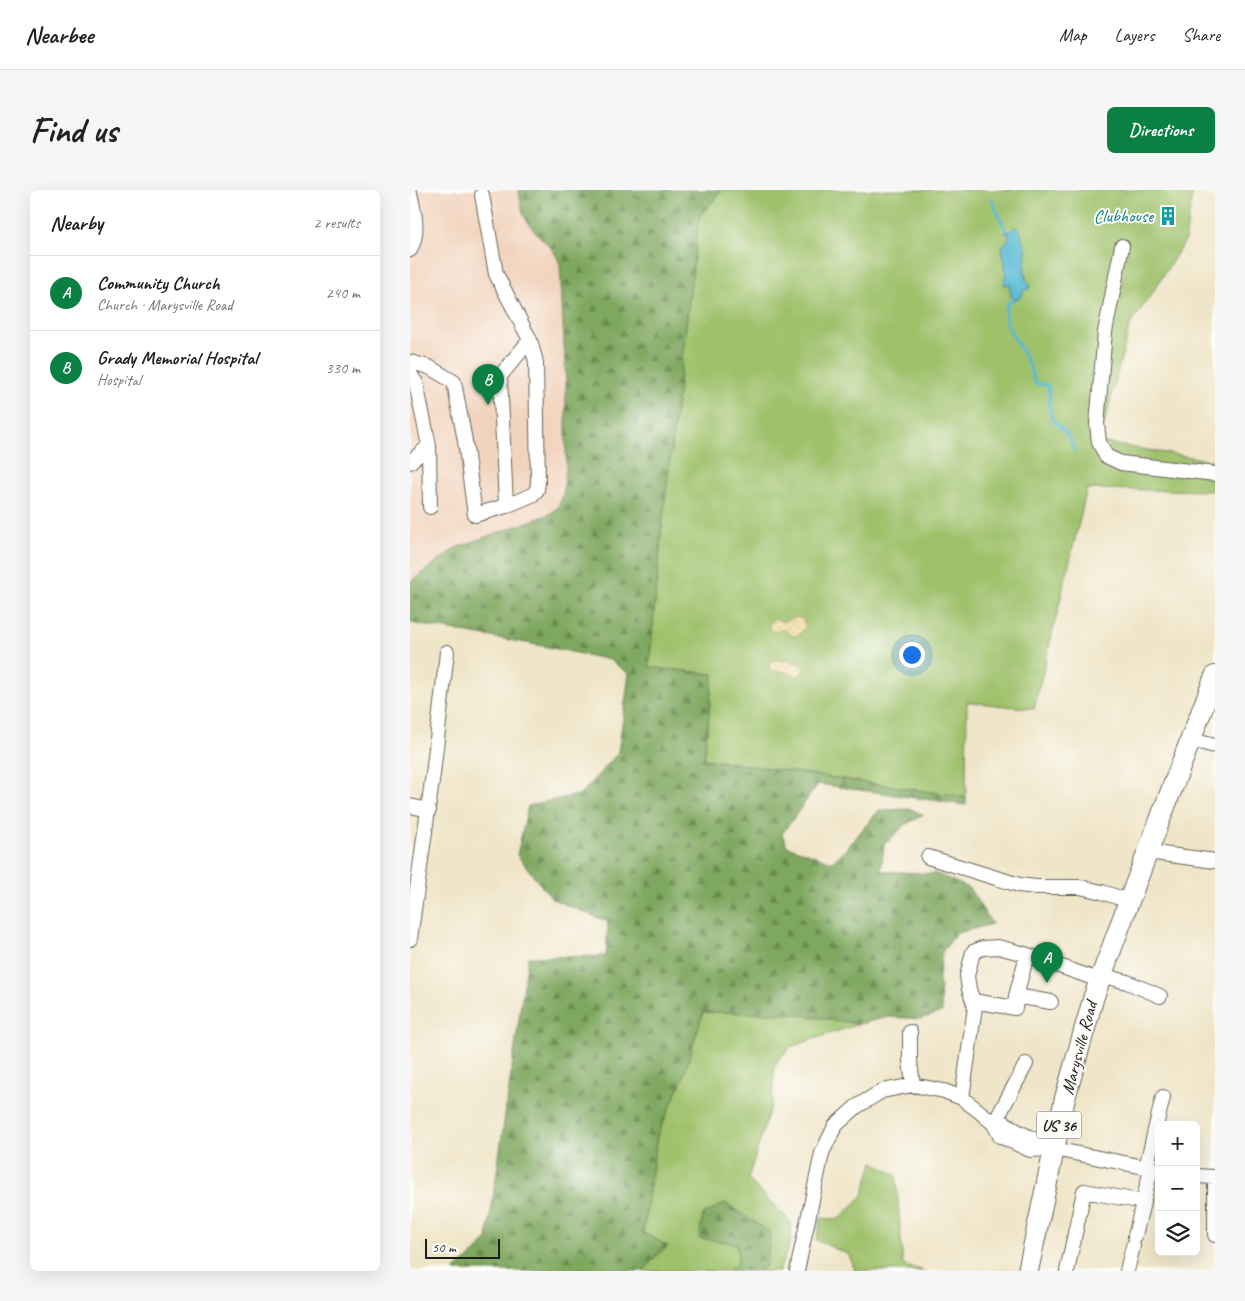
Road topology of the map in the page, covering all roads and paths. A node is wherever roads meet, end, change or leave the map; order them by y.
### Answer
1 (410, 193) edge
2 (482, 195) dead end
3 (1122, 246) dead end
4 (410, 250) edge
5 (530, 340) junction
6 (410, 362) edge
7 (410, 374) edge
8 (429, 446) junction
9 (410, 462) edge
10 (1215, 474) edge
11 (506, 506) junction
12 (430, 508) dead end
13 (447, 652) dead end
14 (1215, 676) edge
15 (1190, 740) junction
16 (1215, 746) edge
17 (410, 806) edge
18 (428, 810) junction
19 (1147, 852) junction
20 (928, 857) dead end
21 (1215, 861) edge
22 (1129, 901) junction
23 (410, 939) edge
24 (1027, 955) junction
25 (1100, 978) junction
26 (1016, 996) junction
27 (1160, 996) dead end
28 (1051, 1002) dead end
29 (974, 1004) junction
30 (910, 1032) dead end
31 (1026, 1064) dead end
32 (913, 1085) junction
33 (1162, 1097) dead end
34 (962, 1098) junction
35 (994, 1124) junction
36 (1054, 1149) junction
37 (1152, 1169) edge
38 (1200, 1176) edge
39 (1215, 1177) edge
40 (1144, 1202) junction
41 (1215, 1235) edge
42 (798, 1271) edge
43 (1028, 1271) edge
44 (1067, 1271) edge
45 (1127, 1271) edge

1 - 4 street
2 - 5 street
3 - 10 street
5 - 11 street
5 - 11 street
6 - 11 street
7 - 8 street
8 - 9 street
8 - 12 street
13 - 18 street
14 - 15 highway, US 36
15 - 16 street
15 - 19 highway, Marysville Road / US 36
17 - 18 street
18 - 23 street
19 - 21 street
19 - 22 highway, Marysville Road / US 36
20 - 22 street
22 - 25 highway, Marysville Road / US 36
24 - 25 street
24 - 26 street
24 - 29 street
25 - 27 street
25 - 36 highway, Marysville Road / US 36
26 - 28 street
26 - 29 street
29 - 34 street
30 - 32 street
31 - 35 street
32 - 34 street
32 - 42 street
33 - 37 street
34 - 35 street
35 - 36 street
36 - 37 street
36 - 43 highway, Marysville Road / US 36
37 - 40 street
38 - 39 street
39 - 41 street
40 - 44 street
40 - 45 street

